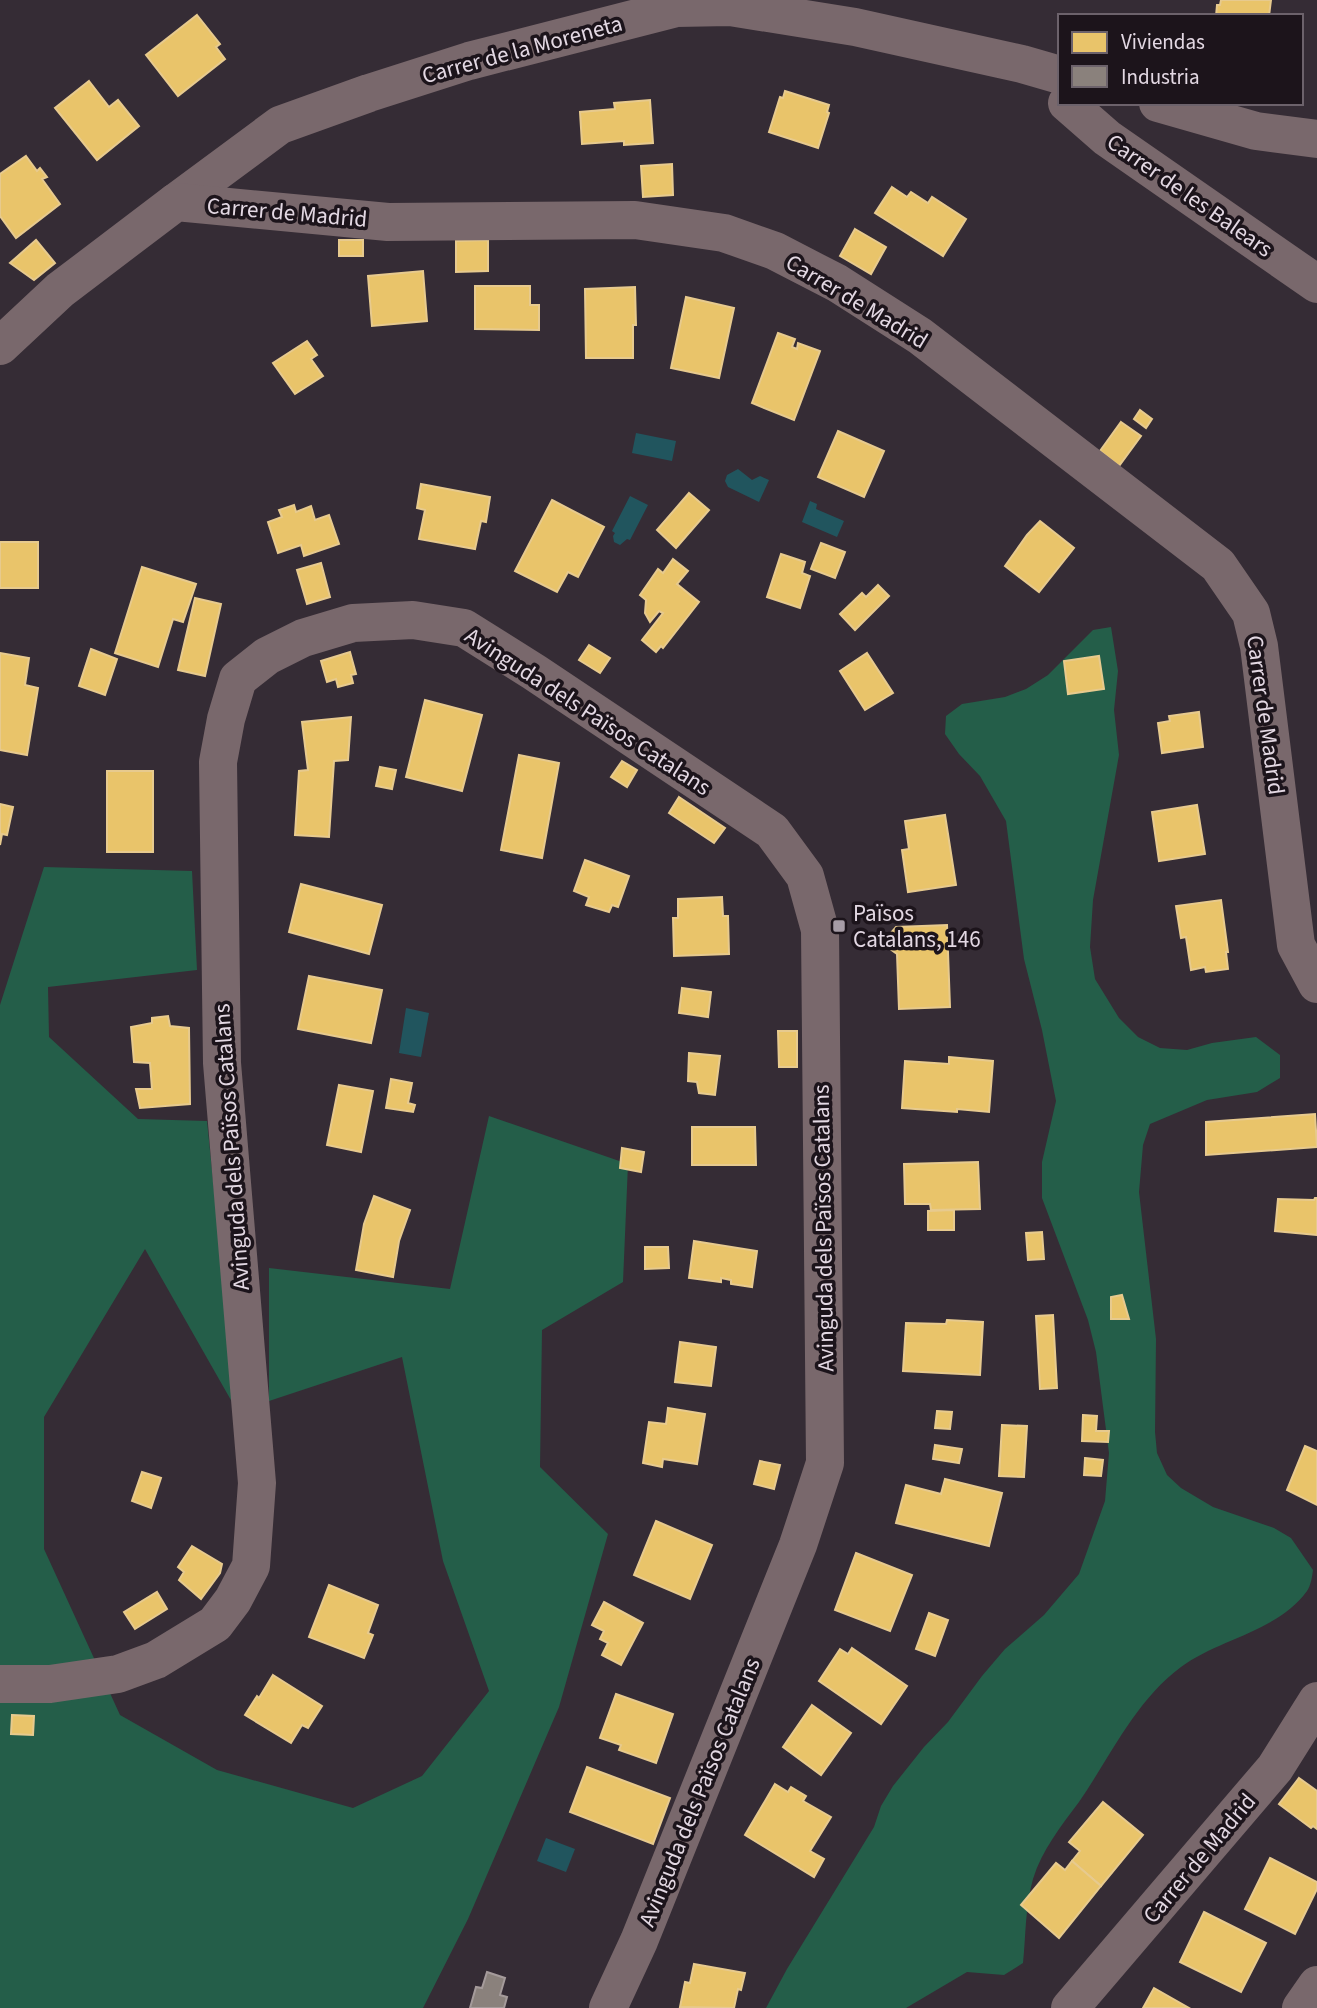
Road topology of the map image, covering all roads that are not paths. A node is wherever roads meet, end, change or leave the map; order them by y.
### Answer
1 (847, 13) edge
2 (1022, 64) junction
3 (1058, 74) edge
4 (1058, 95) edge
5 (1069, 105) edge
6 (1165, 105) edge
7 (1317, 139) edge
8 (176, 202) junction
9 (1317, 284) edge
10 (0, 346) edge
11 (1317, 984) edge
12 (0, 1684) edge
13 (1317, 1701) edge
14 (1317, 1985) edge
15 (608, 2008) edge
16 (1070, 2008) edge
17 (1301, 2008) edge

1 - 2 street, Carrer de la Moreneta
1 - 8 street, Carrer de la Moreneta
2 - 3 street, Carrer de la Moreneta
2 - 4 street
5 - 9 street, Carrer de les Balears
6 - 7 street
8 - 10 street, Carrer de Madrid
8 - 11 street, Carrer de Madrid
12 - 15 street, Avinguda dels Països Catalans
13 - 16 street, Carrer de Madrid
14 - 17 street

